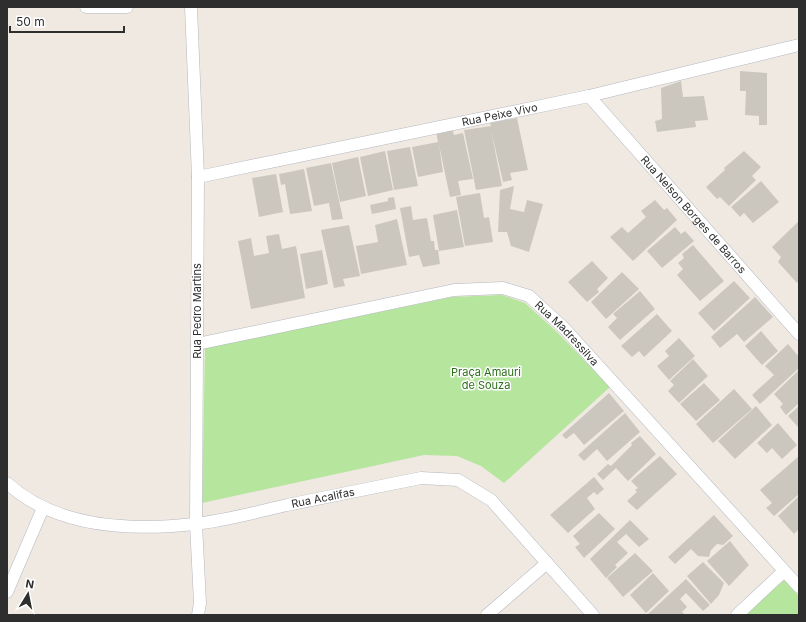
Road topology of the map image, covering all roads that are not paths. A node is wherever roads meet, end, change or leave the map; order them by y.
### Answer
1 (86, 7) edge
2 (127, 7) edge
3 (191, 7) edge
4 (799, 45) edge
5 (589, 96) junction
6 (198, 177) junction
7 (799, 334) edge
8 (197, 344) junction
9 (7, 483) edge
10 (43, 508) junction
11 (196, 524) junction
12 (547, 563) junction
13 (784, 571) junction
14 (799, 587) edge
15 (7, 592) edge
16 (198, 615) edge
17 (487, 615) edge
18 (593, 615) edge
19 (736, 615) edge

1 - 2 street
3 - 6 street, Rua Pedro Martins
4 - 5 street, Rua Peixe Vivo
5 - 6 street, Rua Peixe Vivo
5 - 7 street, Rua Nelson Borges de Barros
6 - 8 street, Rua Pedro Martins
8 - 11 street, Rua Pedro Martins
8 - 13 street, Rua Madressilva
9 - 10 street, Rua Acalifas
10 - 11 street, Rua Acalifas
10 - 15 street
11 - 12 street, Rua Acalifas
11 - 16 street, Rua Pedro Martins
12 - 17 street
12 - 18 street, Rua Acalifas
13 - 14 street, Rua Madressilva
13 - 19 street

